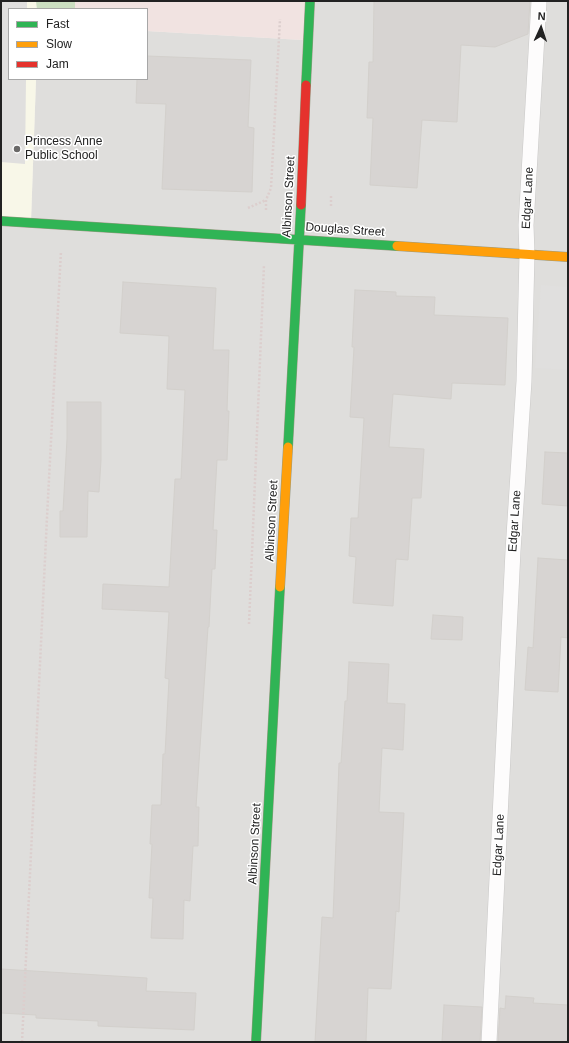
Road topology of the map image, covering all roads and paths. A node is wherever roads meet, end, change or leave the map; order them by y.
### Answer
1 (310, 1) edge
2 (539, 1) edge
3 (280, 17) dead end
4 (1, 221) edge
5 (62, 225) junction
6 (266, 237) junction
7 (299, 239) junction
8 (527, 254) junction
9 (568, 257) edge
10 (22, 1042) edge
11 (256, 1042) edge
12 (489, 1042) edge

1 - 7 street, Albinson Street
2 - 8 lane, Edgar Lane
3 - 6 path
4 - 5 street, Douglas Street
5 - 6 street, Douglas Street
5 - 10 path
6 - 7 street, Douglas Street
7 - 8 street, Douglas Street
7 - 11 street, Albinson Street
8 - 9 street, Douglas Street
8 - 12 lane, Edgar Lane

